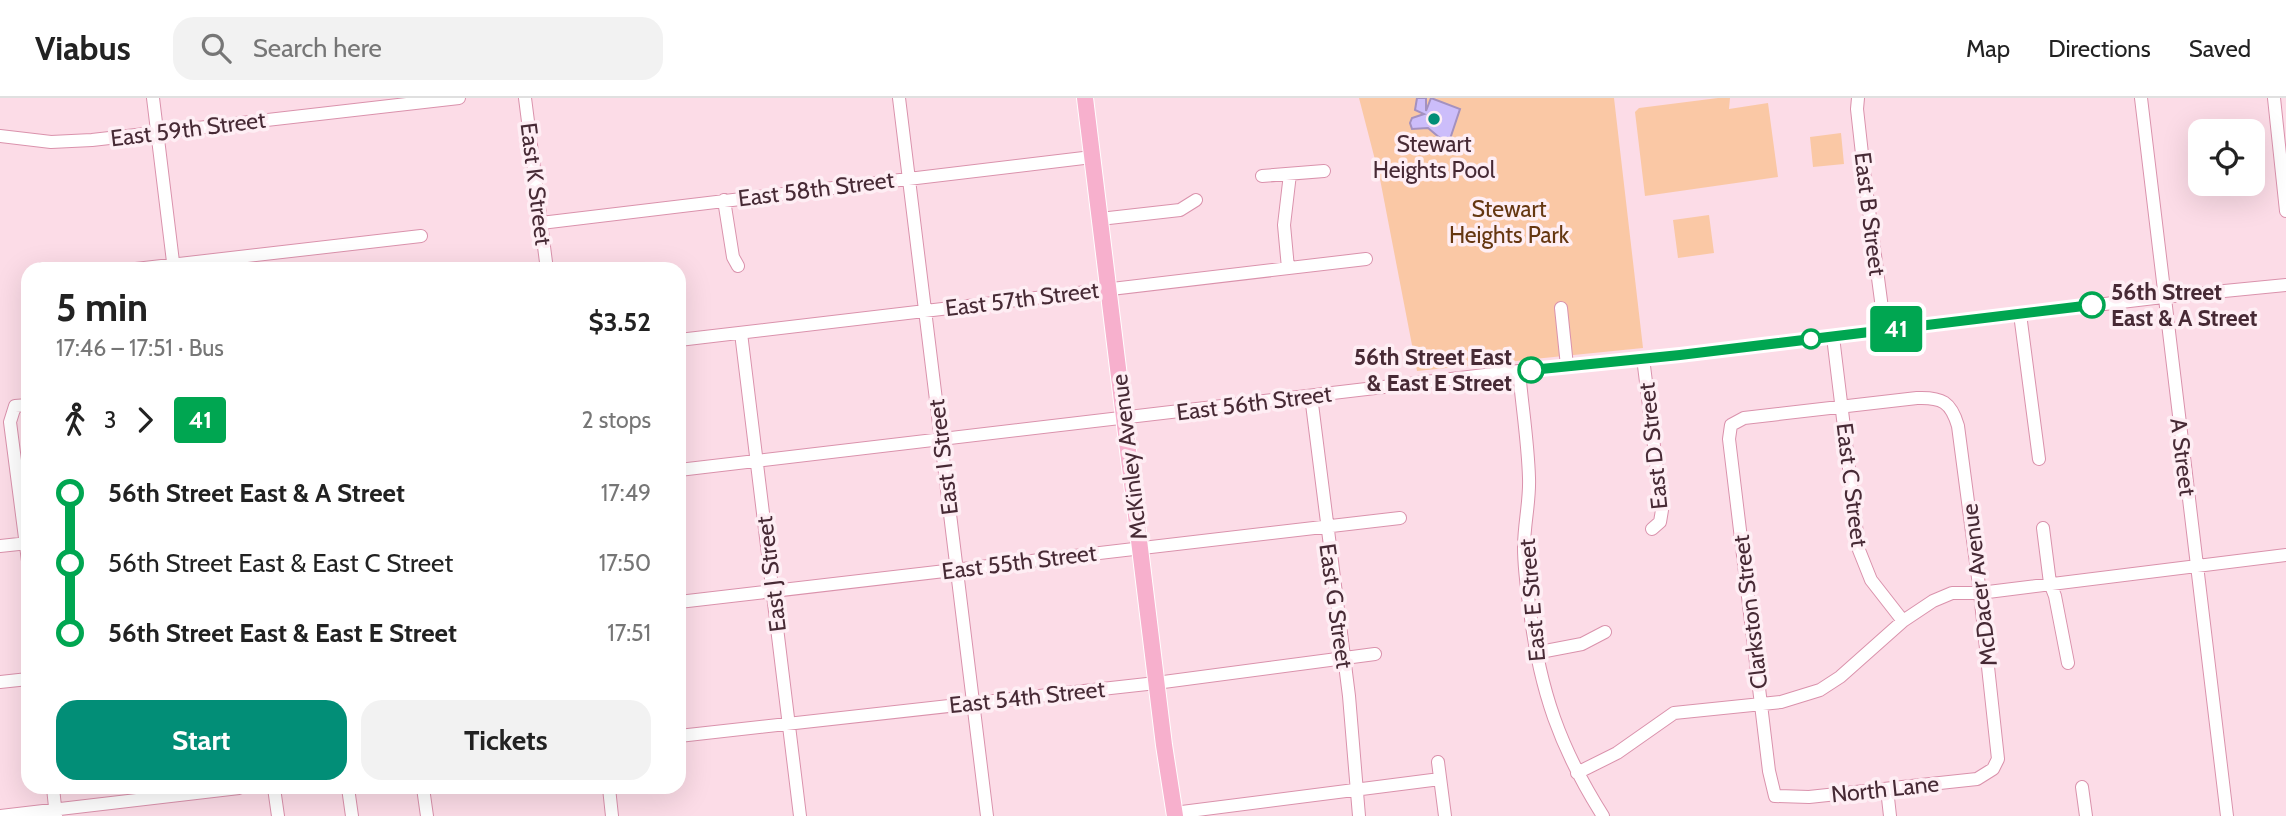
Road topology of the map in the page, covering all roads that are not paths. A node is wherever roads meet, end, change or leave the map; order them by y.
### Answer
1 (153, 98) edge
2 (340, 98) edge
3 (459, 98) edge
4 (525, 98) edge
5 (899, 98) edge
6 (1085, 98) edge
7 (1858, 98) edge
8 (2141, 98) edge
9 (2274, 98) edge
10 (341, 112) junction
11 (157, 132) junction
12 (0, 136) edge
13 (1092, 157) junction
14 (1324, 170) dead end
15 (1290, 174) junction
16 (1262, 176) dead end
17 (908, 178) junction
18 (724, 200) junction
19 (1196, 200) dead end
20 (2286, 211) edge
21 (1100, 219) junction
22 (541, 223) junction
23 (421, 236) dead end
24 (1366, 259) dead end
25 (173, 262) edge
26 (214, 262) edge
27 (546, 262) edge
28 (738, 266) dead end
29 (1288, 268) junction
30 (2286, 285) edge
31 (1109, 288) junction
32 (2163, 297) junction
33 (1560, 308) dead end
34 (925, 311) junction
35 (2020, 314) junction
36 (1885, 331) junction
37 (741, 332) junction
38 (1833, 337) junction
39 (686, 339) edge
40 (1643, 358) junction
41 (1567, 366) junction
42 (1519, 371) junction
43 (1311, 396) junction
44 (21, 406) edge
45 (1842, 406) junction
46 (1125, 418) junction
47 (941, 440) junction
48 (2039, 459) dead end
49 (757, 461) junction
50 (686, 469) edge
51 (21, 506) edge
52 (1401, 518) dead end
53 (1326, 527) junction
54 (2043, 528) dead end
55 (1652, 529) dead end
56 (21, 544) edge
57 (0, 546) edge
58 (1140, 548) junction
59 (2286, 555) edge
60 (2197, 565) junction
61 (956, 570) junction
62 (2050, 583) junction
63 (772, 591) junction
64 (1980, 593) junction
65 (686, 601) edge
66 (1903, 621) junction
67 (1605, 632) dead end
68 (1535, 653) junction
69 (1375, 654) dead end
70 (1342, 658) junction
71 (2068, 663) dead end
72 (21, 680) edge
73 (0, 682) edge
74 (1156, 682) junction
75 (974, 703) junction
76 (1761, 704) junction
77 (789, 723) junction
78 (686, 735) edge
79 (1438, 762) dead end
80 (1993, 769) joint
81 (1577, 773) junction
82 (1440, 779) junction
83 (2082, 787) dead end
84 (1887, 789) junction
85 (1357, 790) junction
86 (54, 794) edge
87 (195, 794) edge
88 (275, 794) edge
89 (349, 794) edge
90 (424, 794) edge
91 (610, 794) edge
92 (1775, 796) joint
93 (56, 813) edge
94 (1174, 815) edge
95 (0, 816) edge
96 (278, 816) edge
97 (352, 816) edge
98 (427, 816) edge
99 (612, 816) edge
100 (800, 816) edge
101 (987, 816) edge
102 (1359, 816) edge
103 (1445, 816) edge
104 (1603, 816) edge
105 (1890, 816) edge
106 (2086, 816) edge
107 (2227, 816) edge

1 - 11 street
2 - 10 street
3 - 10 street, East 59th Street
4 - 22 street, East K Street
5 - 17 street, East I Street
6 - 13 main road, McKinley Avenue
7 - 36 street, East B Street
8 - 32 street, A Street
9 - 20 street
10 - 11 street, East 59th Street
11 - 12 street, East 59th Street
11 - 25 street
13 - 17 street, East 58th Street
13 - 21 main road, McKinley Avenue
14 - 15 street
15 - 16 street
15 - 29 street
17 - 18 street, East 58th Street
17 - 34 street, East I Street
18 - 22 street, East 58th Street
18 - 28 street
19 - 21 street
21 - 31 main road, McKinley Avenue
22 - 27 street, East K Street
23 - 26 street
24 - 29 street, East 57th Street
29 - 31 street, East 57th Street
30 - 32 street, East 56th Street
31 - 34 street, East 57th Street
31 - 46 main road, McKinley Avenue
32 - 35 street, East 56th Street
32 - 60 street, A Street
33 - 41 street
34 - 37 street, East 57th Street
34 - 47 street, East I Street
35 - 36 street, East 56th Street
35 - 48 street
36 - 38 street, East 56th Street
37 - 39 street, East 57th Street
37 - 49 street, East J Street
38 - 40 street, East 56th Street
38 - 45 street, East C Street
40 - 41 street, East 56th Street
40 - 55 street, East D Street
41 - 42 street, East 56th Street
42 - 43 street, East 56th Street
42 - 68 street, East E Street
43 - 46 street, East 56th Street
43 - 53 street, East G Street
44 - 51 street
45 - 64 street, McDacer Avenue
45 - 66 street, East C Street
45 - 76 street, Clarkston Street
46 - 47 street, East 56th Street
46 - 58 main road, McKinley Avenue
47 - 49 street, East 56th Street
47 - 61 street, East I Street
49 - 50 street, East 56th Street
49 - 63 street, East J Street
52 - 53 street, East 55th Street
53 - 58 street, East 55th Street
53 - 70 street, East G Street
54 - 62 street
56 - 57 street
58 - 61 street, East 55th Street
58 - 74 main road, McKinley Avenue
59 - 60 street
60 - 62 street
60 - 107 street, A Street
61 - 63 street, East 55th Street
61 - 75 street, East I Street
62 - 64 street
62 - 71 street
63 - 65 street, East 55th Street
63 - 77 street, East J Street
64 - 66 street
64 - 80 street, McDacer Avenue
66 - 76 street
67 - 68 street
68 - 81 street, East E Street
69 - 70 street, East 54th Street
70 - 74 street, East 54th Street
70 - 85 street, East G Street
72 - 73 street
74 - 75 street, East 54th Street
74 - 94 main road, McKinley Avenue
75 - 77 street, East 54th Street
75 - 101 street, East I Street
76 - 81 street
76 - 92 street, Clarkston Street
77 - 78 street, East 54th Street
77 - 100 street, East J Street
79 - 82 street
80 - 84 street, North Lane
81 - 104 street, East E Street
82 - 85 street
82 - 103 street
83 - 106 street
84 - 92 street, North Lane
84 - 105 street
85 - 94 street
85 - 102 street, East G Street
86 - 93 street
87 - 93 street
88 - 96 street
89 - 97 street
90 - 98 street
91 - 99 street
93 - 95 street

